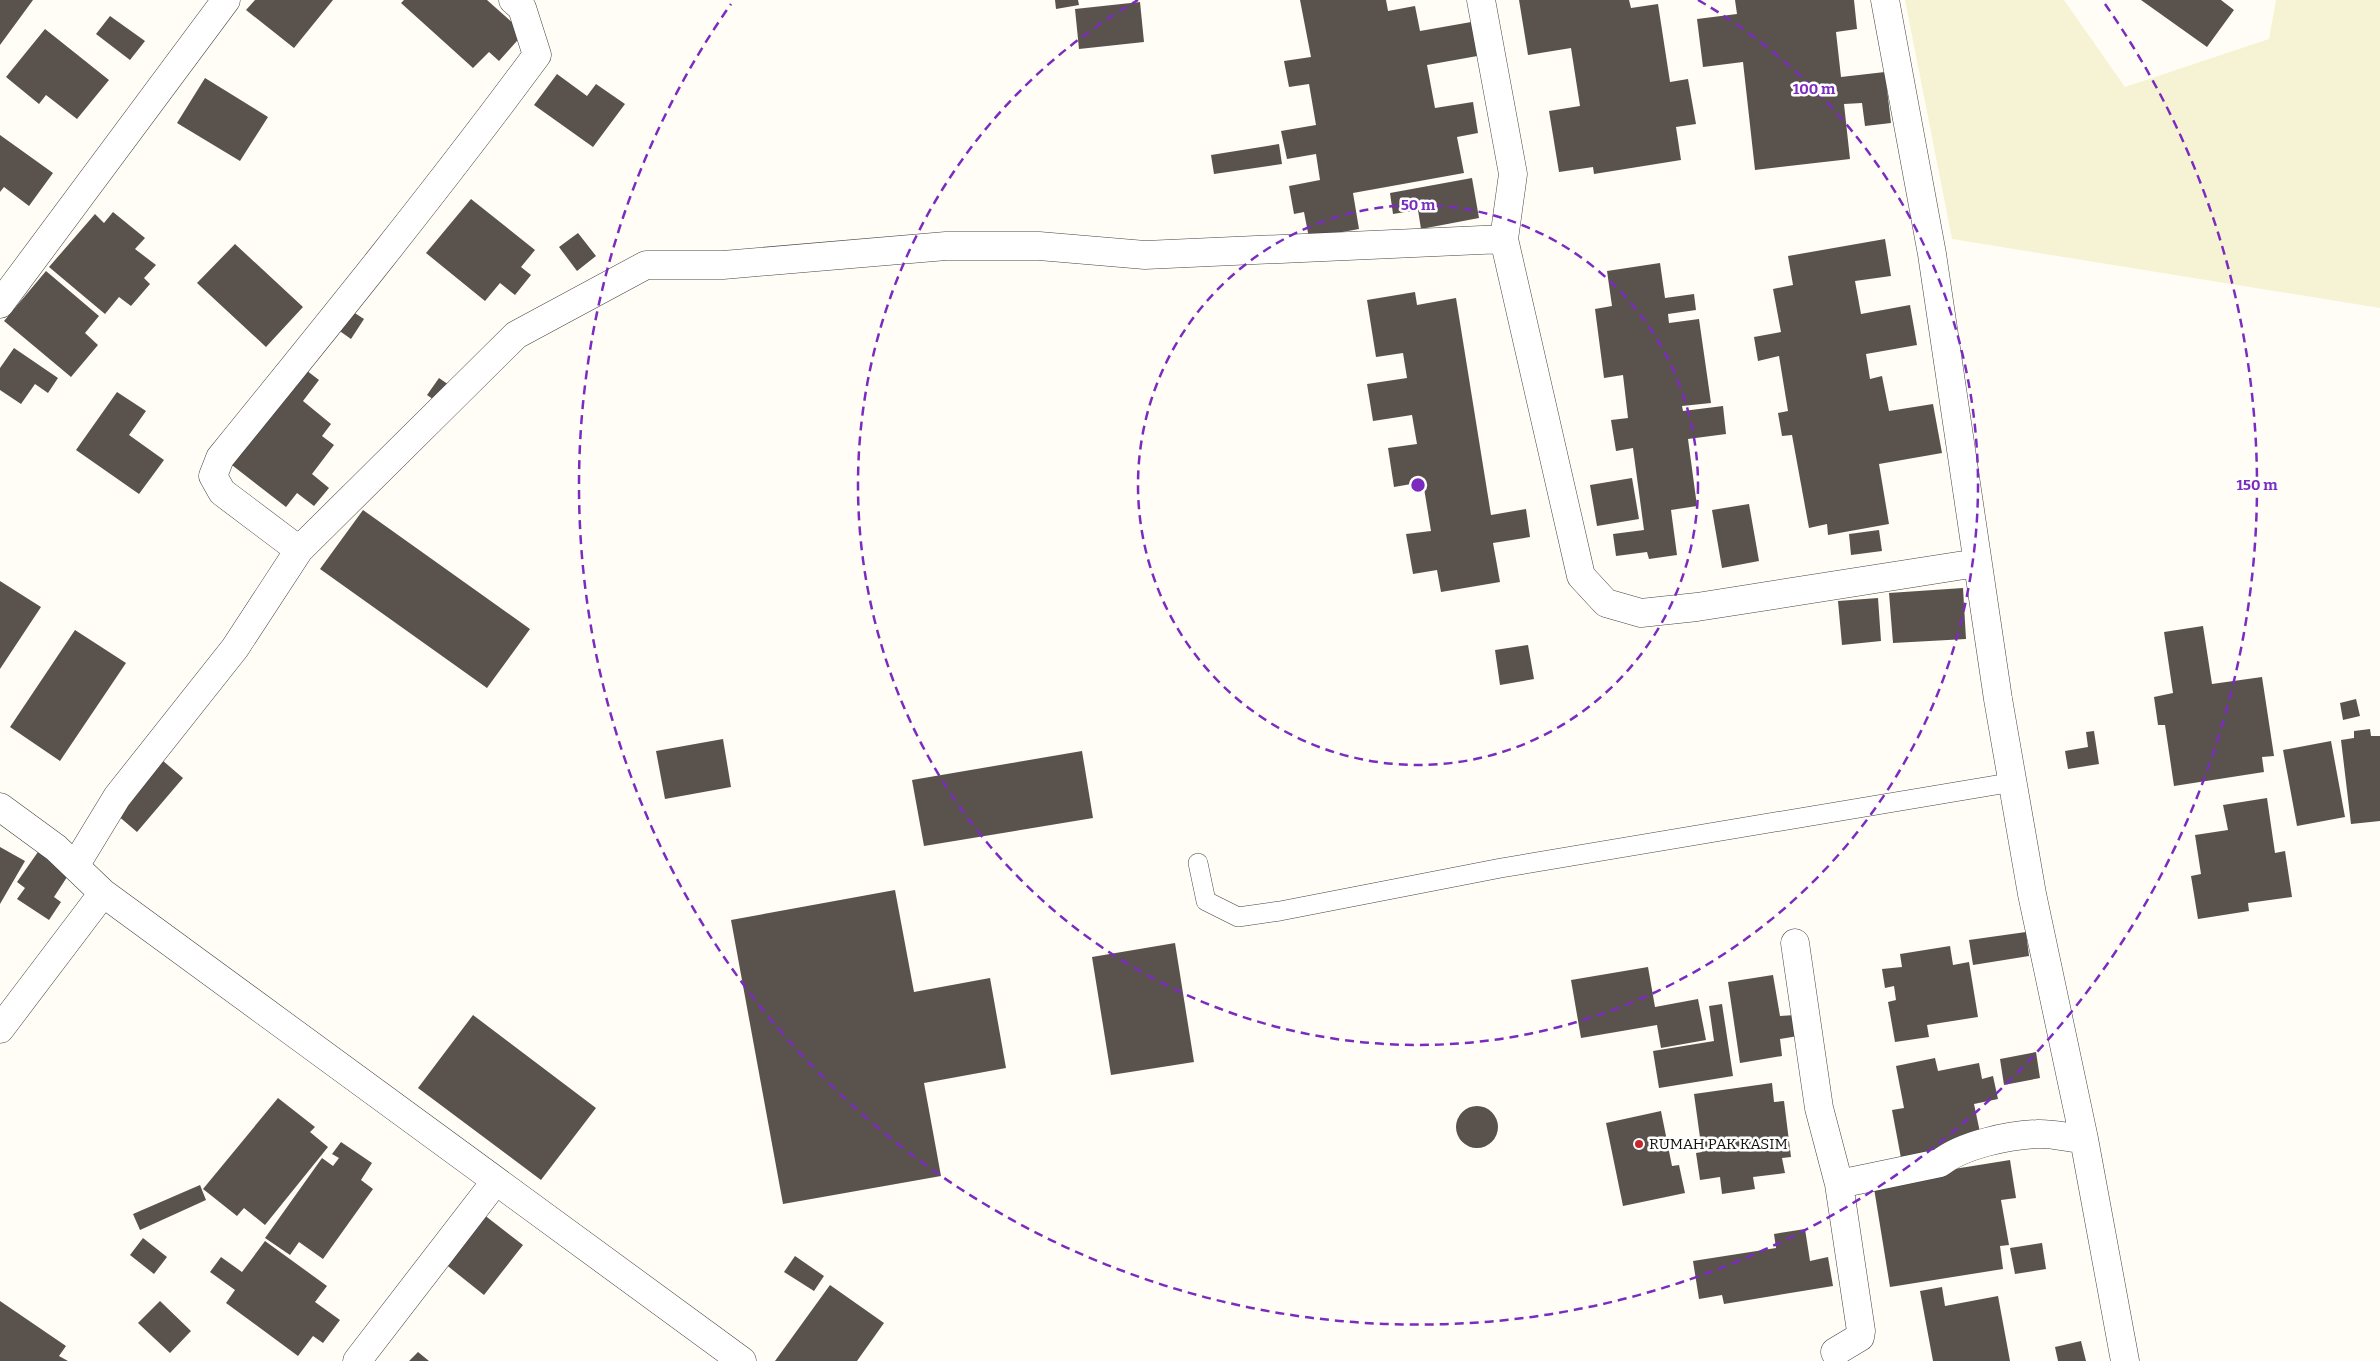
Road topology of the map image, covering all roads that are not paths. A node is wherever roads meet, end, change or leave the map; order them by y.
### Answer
1 (226, 0) edge
2 (513, 0) edge
3 (1481, 0) edge
4 (1885, 0) edge
5 (1504, 239) junction
6 (0, 304) edge
7 (298, 550) junction
8 (1977, 563) junction
9 (2014, 782) junction
10 (0, 806) edge
11 (1198, 863) dead end
12 (75, 866) junction
13 (103, 893) junction
14 (1795, 943) dead end
15 (0, 1029) edge
16 (2084, 1139) junction
17 (495, 1182) junction
18 (1840, 1184) junction
19 (1835, 1352) dead end
20 (358, 1361) edge
21 (742, 1361) edge
22 (2125, 1361) edge

1 - 6 street
2 - 7 street
3 - 5 street
4 - 8 street
5 - 7 street
5 - 8 street
7 - 12 street
8 - 9 street
9 - 11 lane
9 - 16 street
10 - 12 street
12 - 13 street
13 - 15 street
13 - 17 street
14 - 18 street
16 - 18 street
16 - 22 street
17 - 20 street
17 - 21 street
18 - 19 street

